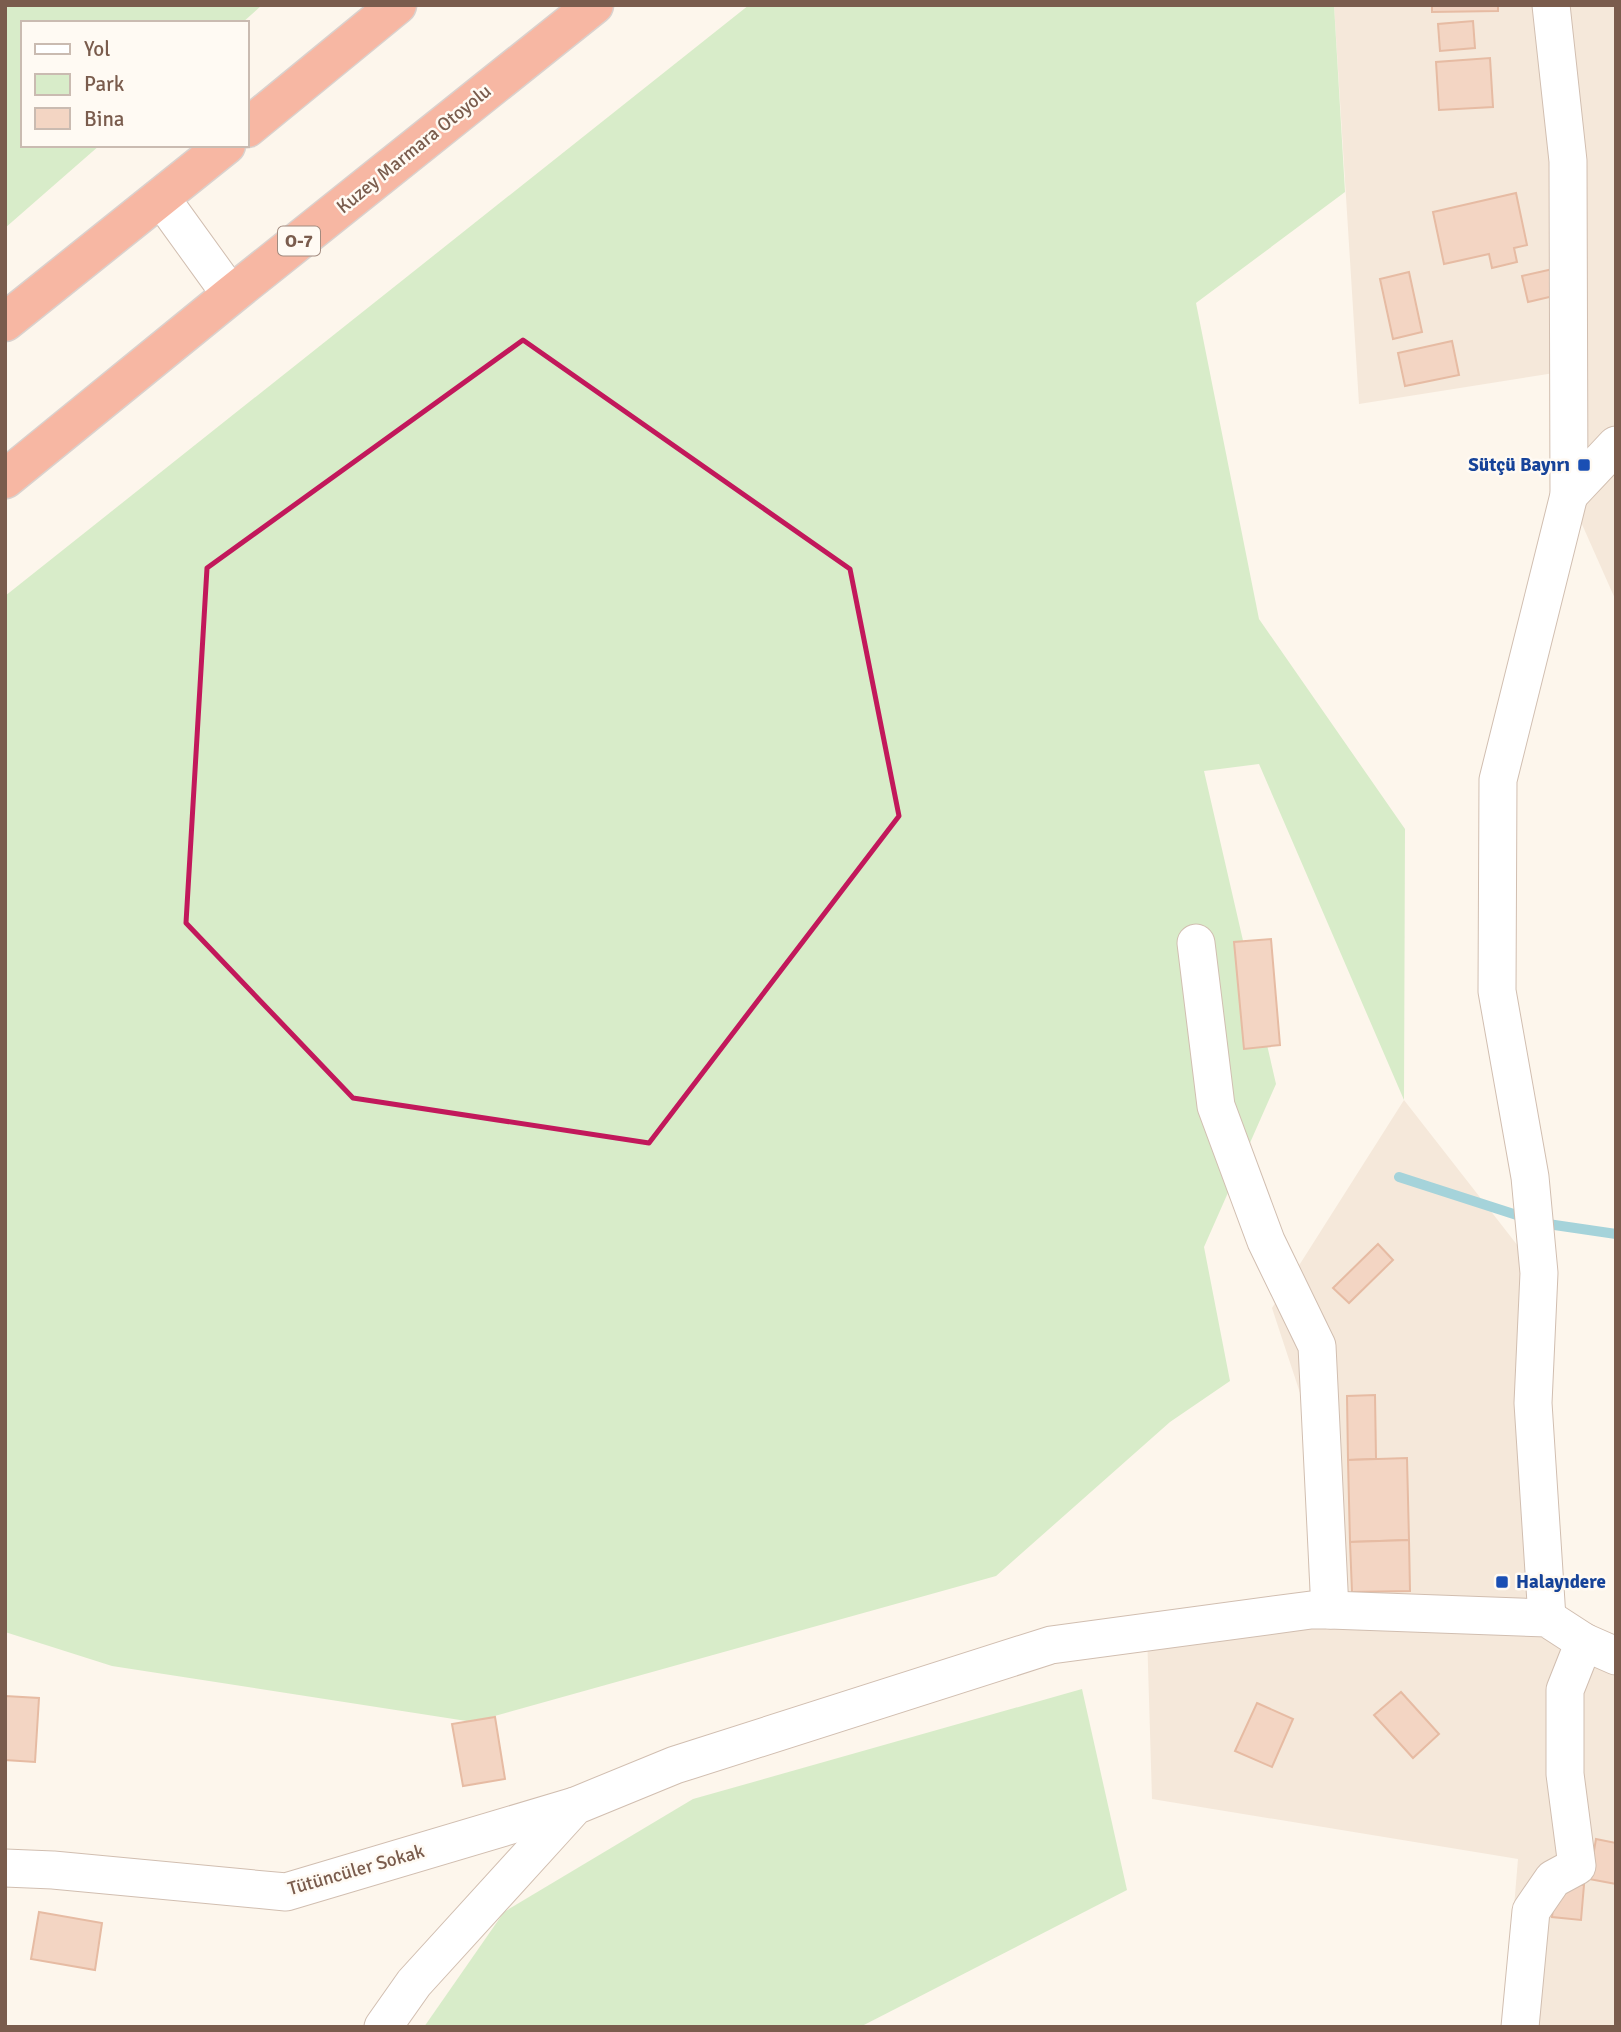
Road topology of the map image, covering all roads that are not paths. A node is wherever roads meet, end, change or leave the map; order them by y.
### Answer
1 (397, 5) edge
2 (594, 5) edge
3 (1551, 5) edge
4 (248, 127) edge
5 (224, 147) edge
6 (161, 198) junction
7 (231, 295) junction
8 (5, 322) edge
9 (1613, 454) edge
10 (5, 480) edge
11 (1569, 495) junction
12 (1196, 943) dead end
13 (1330, 1610) junction
14 (1547, 1618) junction
15 (1600, 1649) edge
16 (575, 1806) junction
17 (5, 1868) edge
18 (383, 2027) edge
19 (1520, 2027) edge

1 - 4 highway
2 - 7 highway, Kuzey Marmara Otoyolu / O-7
3 - 11 street
5 - 6 highway
6 - 7 street
6 - 8 highway
7 - 10 highway, Kuzey Marmara Otoyolu / O-7
9 - 11 street
11 - 14 street
12 - 13 street
13 - 14 street, Tütüncüler Sokak
13 - 16 street, Tütüncüler Sokak
14 - 15 street
15 - 19 street
16 - 17 street, Tütüncüler Sokak
16 - 18 street

